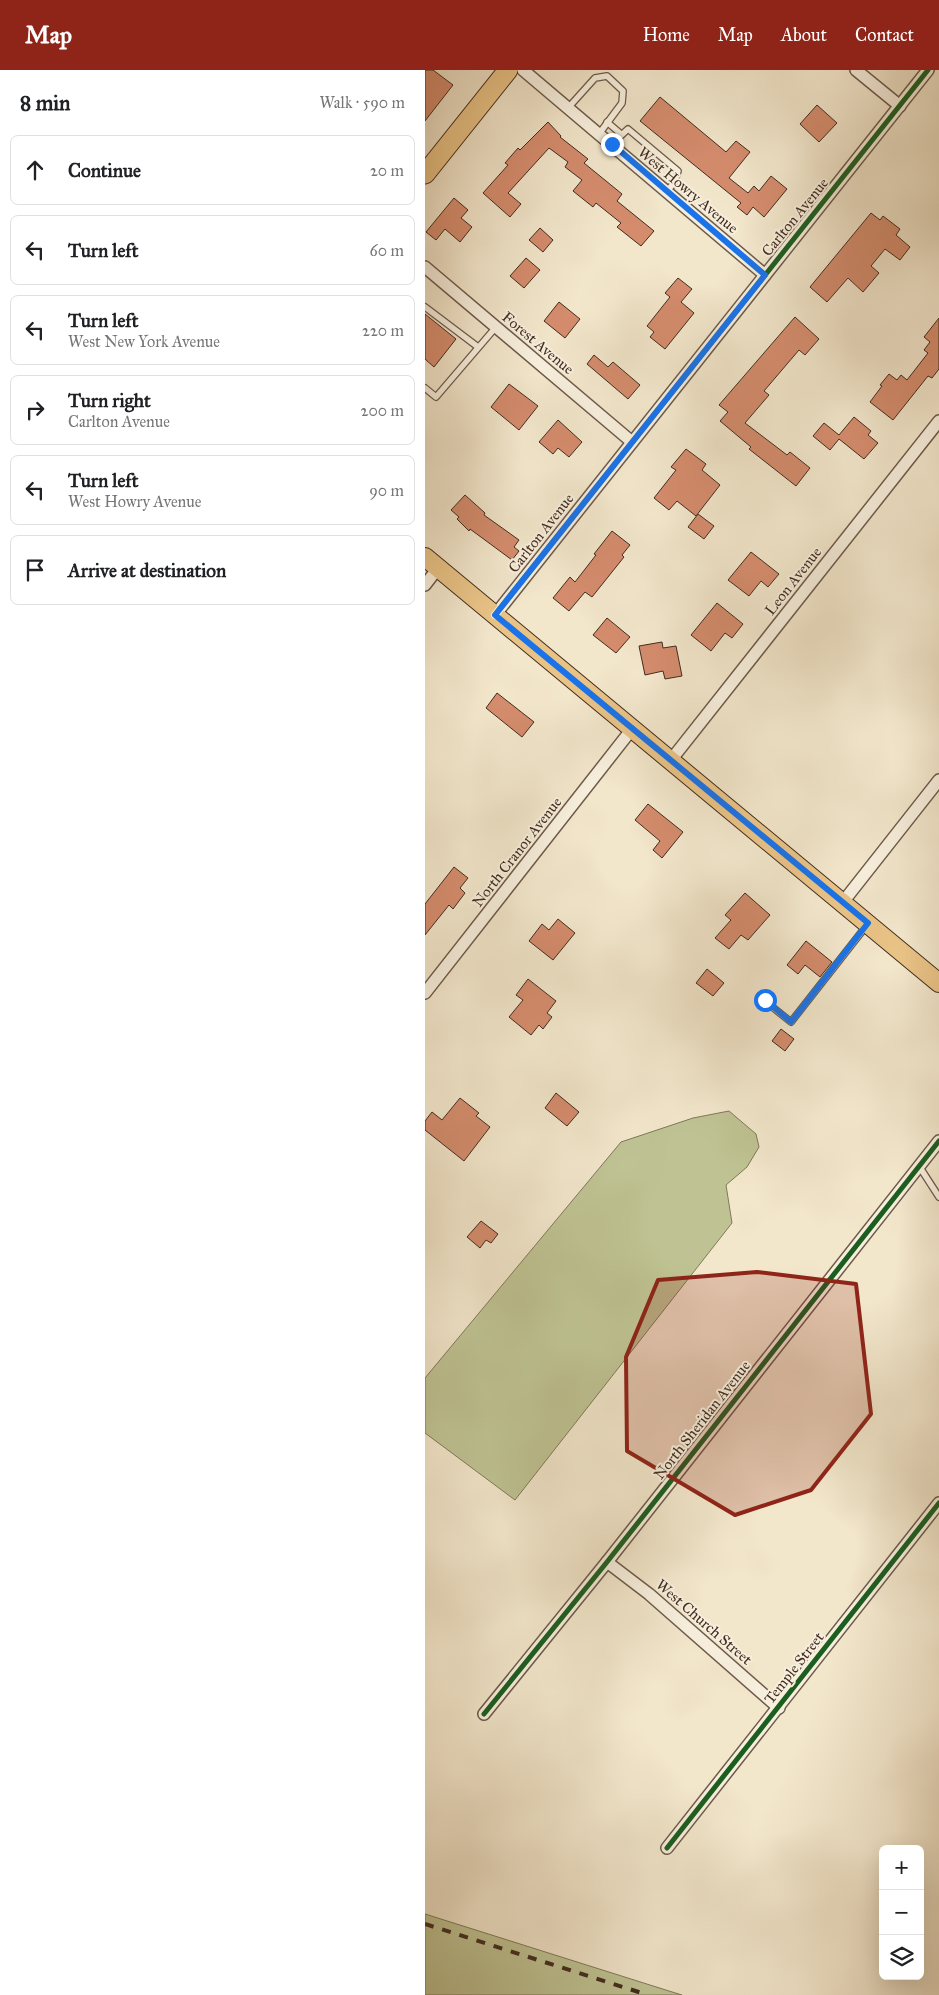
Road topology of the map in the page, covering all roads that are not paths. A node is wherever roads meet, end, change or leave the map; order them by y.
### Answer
1 (508, 70) edge
2 (523, 70) edge
3 (856, 70) edge
4 (928, 70) edge
5 (899, 106) junction
6 (568, 108) junction
7 (607, 122) junction
8 (599, 134) junction
9 (621, 134) junction
10 (612, 144) junction
11 (425, 174) edge
12 (667, 191) junction
13 (425, 267) edge
14 (765, 275) junction
15 (425, 306) edge
16 (496, 327) junction
17 (479, 347) junction
18 (425, 388) edge
19 (939, 421) edge
20 (632, 442) junction
21 (432, 563) edge
22 (425, 585) edge
23 (495, 615) junction
24 (633, 729) junction
25 (671, 760) junction
26 (939, 780) edge
27 (843, 902) junction
28 (868, 923) junction
29 (939, 983) edge
30 (425, 993) edge
31 (765, 1000) dead end
32 (939, 1141) edge
33 (919, 1166) junction
34 (939, 1197) edge
35 (939, 1503) edge
36 (607, 1562) junction
37 (779, 1708) junction
38 (484, 1714) dead end
39 (667, 1848) dead end

1 - 11 highway
2 - 6 street, West Howry Avenue
3 - 5 street
4 - 5 street, Carlton Avenue
5 - 14 street, Carlton Avenue
6 - 7 lane
6 - 8 street, West Howry Avenue
7 - 8 lane
7 - 9 lane
8 - 10 street, West Howry Avenue
9 - 10 lane
9 - 12 lane
10 - 12 street, West Howry Avenue
12 - 14 street, West Howry Avenue
13 - 16 street, Forest Avenue
14 - 20 street, Carlton Avenue
15 - 17 lane
16 - 17 lane
16 - 20 street, Forest Avenue
17 - 18 lane
19 - 25 street, Leon Avenue
20 - 23 street, Carlton Avenue
21 - 22 street
21 - 23 main road
23 - 24 main road
24 - 25 main road
24 - 30 street, North Cranor Avenue
25 - 27 main road
26 - 27 street
27 - 28 main road
28 - 29 main road
28 - 31 lane
32 - 33 street, North Sheridan Avenue
33 - 34 lane
33 - 36 street, North Sheridan Avenue
35 - 37 street, Temple Street
36 - 37 street, West Church Street
36 - 38 street, North Sheridan Avenue
37 - 39 street, Temple Street

